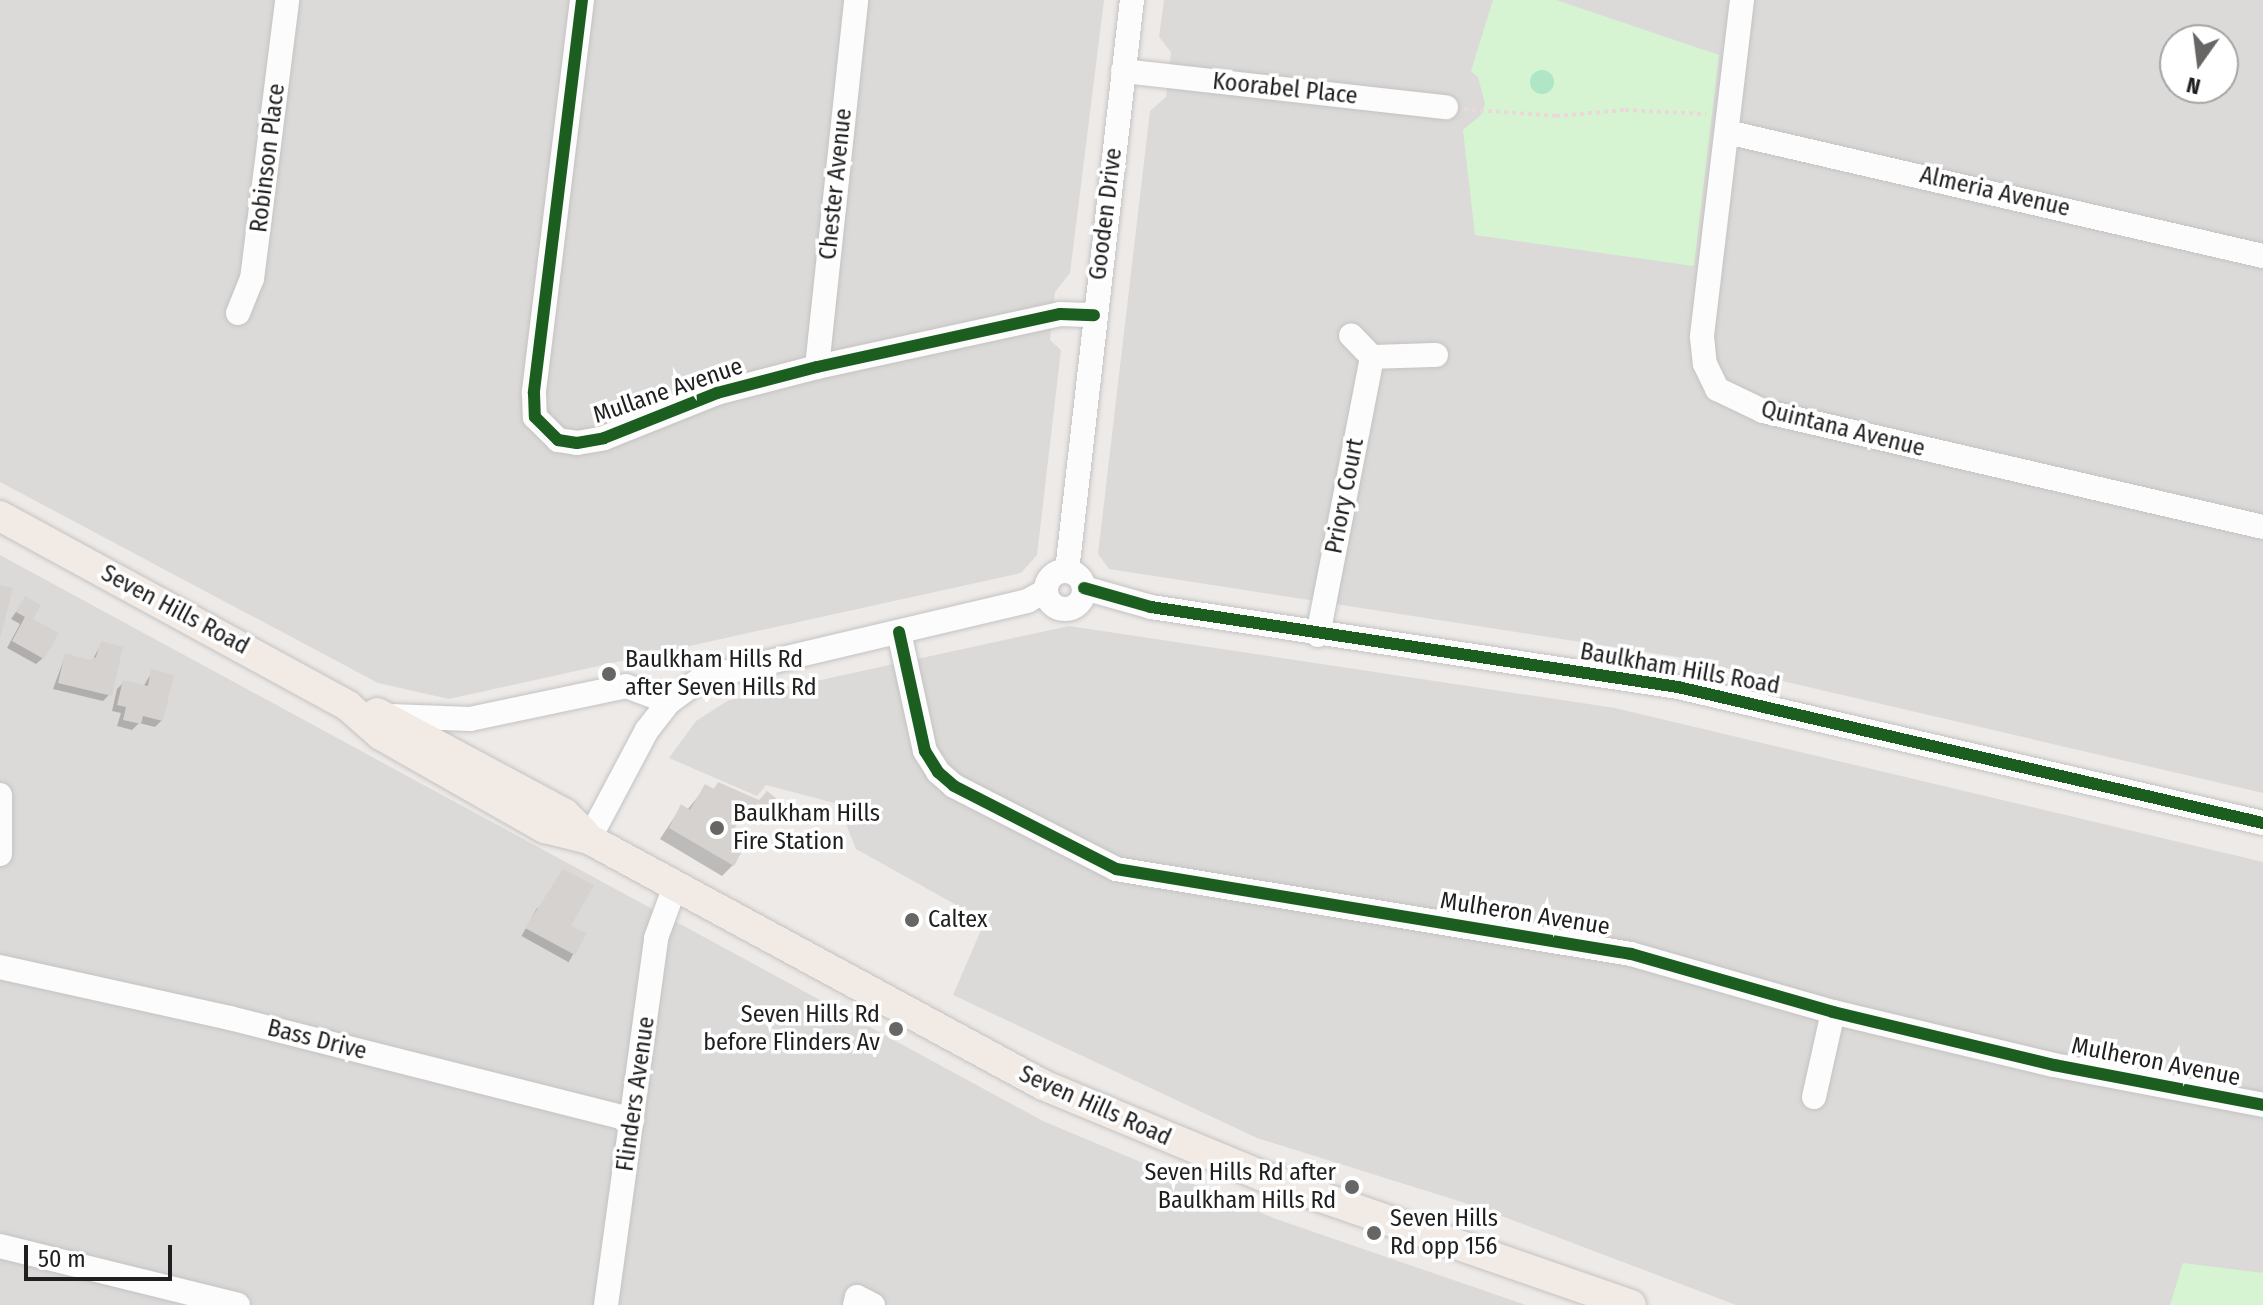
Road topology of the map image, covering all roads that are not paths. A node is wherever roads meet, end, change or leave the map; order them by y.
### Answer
1 (287, 0) edge
2 (582, 0) edge
3 (856, 0) edge
4 (1132, 0) edge
5 (1742, 0) edge
6 (1123, 71) junction
7 (1446, 107) road end
8 (1728, 124) junction
9 (2263, 256) edge
10 (238, 313) dead end
11 (1094, 315) junction
12 (1351, 335) dead end
13 (1436, 355) dead end
14 (1372, 357) junction
15 (817, 367) junction
16 (0, 516) edge
17 (2263, 527) edge
18 (1076, 579) junction
19 (1046, 591) junction
20 (899, 632) junction
21 (1318, 635) junction
22 (669, 702) junction
23 (348, 706) junction
24 (390, 716) junction
25 (0, 795) edge
26 (2263, 823) edge
27 (589, 839) junction
28 (0, 854) edge
29 (675, 886) junction
30 (0, 967) edge
31 (1833, 1012) junction
32 (1814, 1097) dead end
33 (2263, 1105) edge
34 (632, 1120) junction
35 (0, 1246) edge
36 (238, 1305) edge
37 (606, 1305) edge
38 (855, 1305) edge
39 (873, 1305) edge
40 (1631, 1305) edge

1 - 10 street, Robinson Place
2 - 15 street, Mullane Avenue
3 - 15 street, Chester Avenue
4 - 6 street, Gooden Drive
5 - 8 street, Quintana Avenue
6 - 7 street, Koorabel Place
6 - 11 street, Gooden Drive
8 - 9 street, Almeria Avenue
8 - 17 street, Quintana Avenue
11 - 15 street, Mullane Avenue
11 - 18 street, Gooden Drive
12 - 14 street
13 - 14 street
14 - 21 street, Priory Court
16 - 23 main road, Seven Hills Road
18 - 19 street
18 - 19 street
18 - 21 street, Baulkham Hills Road
19 - 20 street
20 - 22 street
20 - 31 street, Mulheron Avenue
21 - 26 street, Baulkham Hills Road
22 - 24 street
22 - 27 street
23 - 24 main road, Seven Hills Road
23 - 27 main road, Seven Hills Road
24 - 27 main road, Seven Hills Road
25 - 28 street
27 - 29 main road, Seven Hills Road
29 - 34 street, Flinders Avenue
29 - 40 main road, Seven Hills Road
30 - 34 street, Bass Drive
31 - 32 street
31 - 33 street, Mulheron Avenue
34 - 37 street, Flinders Avenue
35 - 36 street
38 - 39 street

